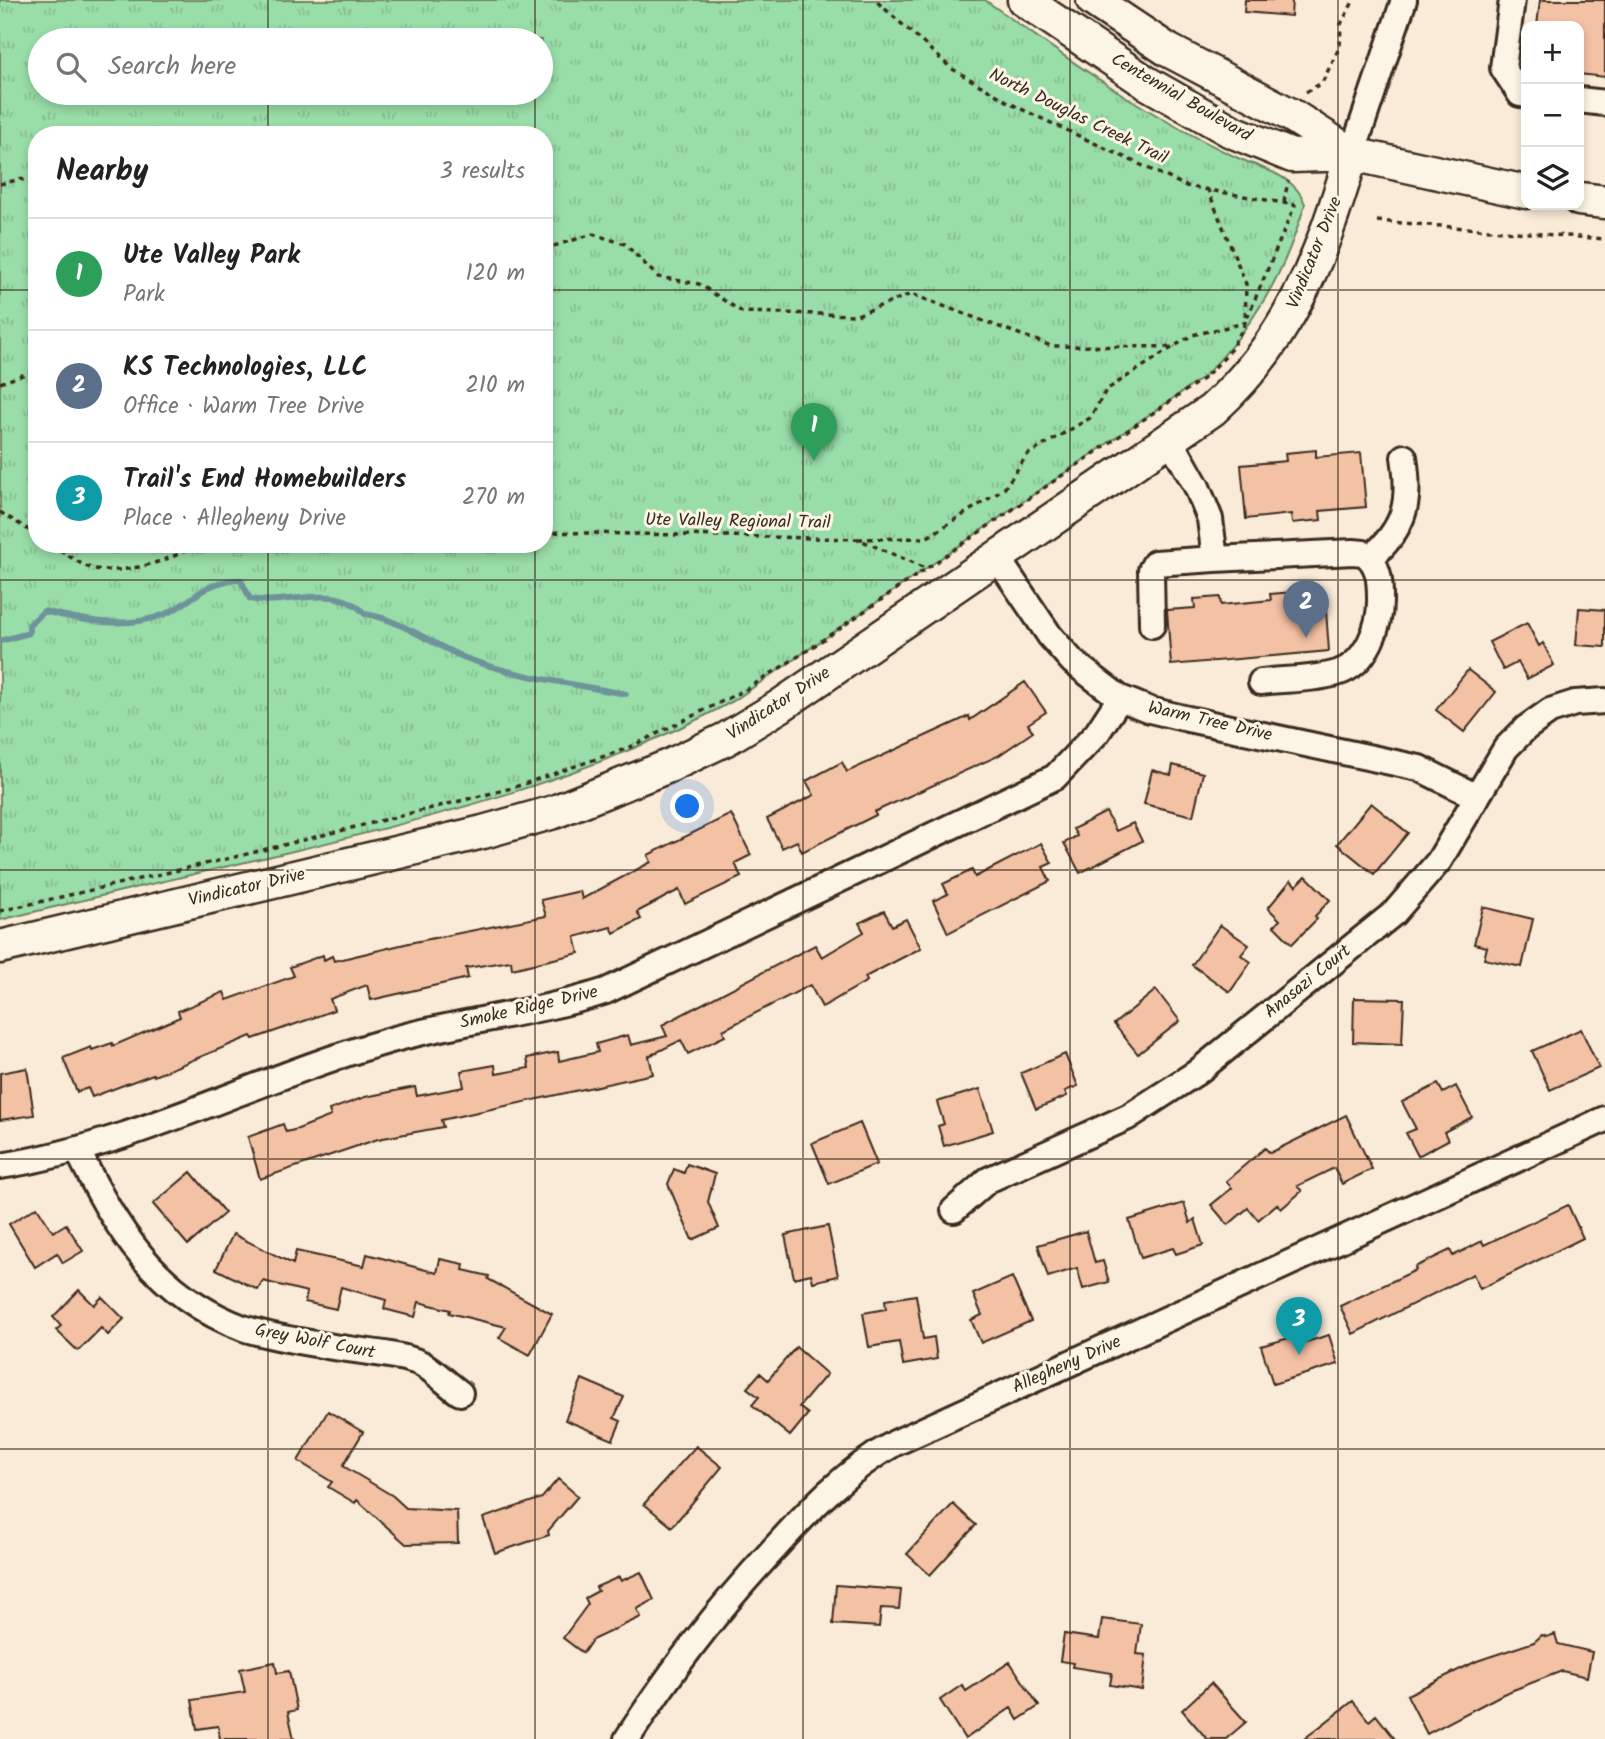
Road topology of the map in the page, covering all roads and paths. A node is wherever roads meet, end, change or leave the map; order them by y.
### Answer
1 (875, 0) edge
2 (1024, 0) edge
3 (1093, 0) edge
4 (1354, 0) edge
5 (1404, 0) edge
6 (1512, 0) edge
7 (1306, 92) dead end
8 (1521, 94) edge
9 (1584, 101) edge
10 (1605, 103) edge
11 (1352, 154) junction
12 (1289, 179) dead end
13 (28, 182) edge
14 (0, 184) edge
15 (1208, 189) junction
16 (1521, 191) edge
17 (1584, 200) edge
18 (1284, 202) junction
19 (1605, 202) edge
20 (1377, 221) dead end
21 (1605, 239) edge
22 (553, 246) edge
23 (1245, 323) junction
24 (1175, 346) junction
25 (28, 373) edge
26 (0, 383) edge
27 (1170, 439) junction
28 (1404, 457) dead end
29 (0, 512) edge
30 (28, 529) edge
31 (553, 532) edge
32 (858, 539) junction
33 (67, 553) edge
34 (180, 553) edge
35 (1371, 558) junction
36 (998, 559) junction
37 (1215, 559) junction
38 (925, 568) junction
39 (1152, 625) dead end
40 (1261, 682) dead end
41 (1120, 698) junction
42 (1605, 701) edge
43 (1478, 797) junction
44 (0, 911) edge
45 (0, 947) edge
46 (1605, 1119) edge
47 (77, 1149) junction
48 (0, 1166) edge
49 (954, 1210) dead end
50 (460, 1394) dead end
51 (627, 1739) edge

1 - 15 path, North Douglas Creek Trail
2 - 11 main road, Centennial Boulevard
3 - 11 main road, Centennial Boulevard
4 - 7 path
5 - 11 street
6 - 8 street
9 - 10 street
11 - 16 main road, Centennial Boulevard
11 - 27 main road, Vindicator Drive
12 - 18 path
13 - 14 path
15 - 18 path, North Douglas Creek Trail
15 - 23 path
17 - 19 main road
18 - 23 path, North Douglas Creek Trail
20 - 21 path
22 - 24 path
23 - 24 path
23 - 38 path
24 - 32 path
25 - 26 path
27 - 36 main road, Vindicator Drive
27 - 37 street
28 - 35 street
29 - 30 path
31 - 32 path, Ute Valley Regional Trail
32 - 38 path, Ute Valley Regional Trail
33 - 34 path
35 - 37 street
35 - 40 street
36 - 41 street, Warm Tree Drive
36 - 45 main road, Vindicator Drive
37 - 39 street
38 - 44 path
41 - 43 street, Warm Tree Drive
41 - 47 street, Smoke Ridge Drive
42 - 43 street, Anasazi Court
43 - 49 street, Anasazi Court
46 - 51 street, Allegheny Drive
47 - 48 street, Smoke Ridge Drive
47 - 50 street, Grey Wolf Court

